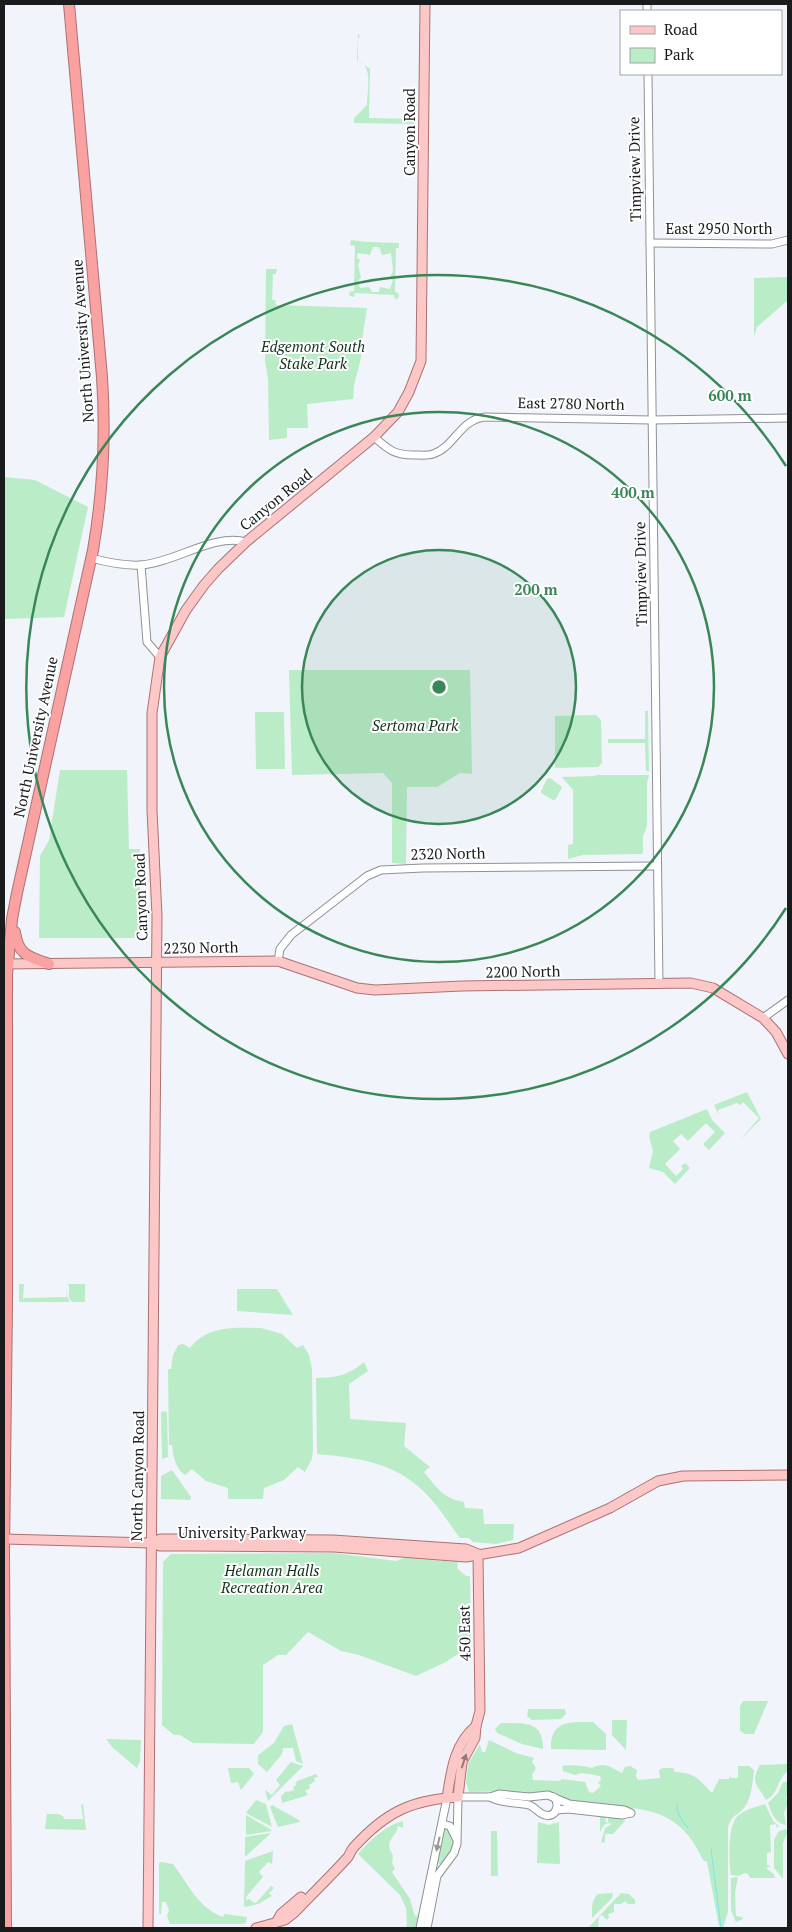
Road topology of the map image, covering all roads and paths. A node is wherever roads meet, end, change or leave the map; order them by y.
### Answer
1 (69, 4) edge
2 (425, 4) edge
3 (648, 75) edge
4 (788, 240) edge
5 (650, 243) junction
6 (788, 418) edge
7 (652, 420) junction
8 (374, 437) junction
9 (246, 542) junction
10 (91, 558) junction
11 (141, 565) junction
12 (160, 657) junction
13 (657, 866) junction
14 (13, 914) junction
15 (278, 961) junction
16 (156, 962) junction
17 (6, 964) edge
18 (49, 964) junction
19 (659, 984) junction
20 (788, 1000) edge
21 (763, 1018) junction
22 (156, 1025) joint
23 (788, 1054) edge
24 (788, 1475) edge
25 (4, 1539) edge
26 (151, 1543) junction
27 (478, 1554) junction
28 (476, 1726) junction
29 (542, 1796) junction
30 (458, 1797) junction
31 (490, 1797) junction
32 (524, 1797) junction
33 (554, 1797) junction
34 (447, 1798) junction
35 (505, 1802) junction
36 (556, 1810) junction
37 (540, 1812) junction
38 (443, 1824) junction
39 (458, 1844) junction
40 (434, 1864) junction
41 (443, 1867) junction
42 (6, 1928) edge
43 (148, 1928) edge
44 (256, 1928) edge
45 (420, 1928) edge
46 (427, 1928) edge

1 - 10 highway, North University Avenue
2 - 8 main road, Canyon Road
3 - 5 street, Timpview Drive
4 - 5 street, East 2950 North
5 - 7 street, Timpview Drive
6 - 7 street, East 2780 North
7 - 8 street, East 2780 North
7 - 13 street, Timpview Drive
8 - 9 main road, Canyon Road
9 - 11 street
9 - 12 main road, Canyon Road
10 - 11 street
10 - 14 highway, North University Avenue
11 - 12 street
12 - 16 main road, Canyon Road
13 - 15 street, 2320 North
13 - 19 street, Timpview Drive
14 - 17 highway, North University Avenue
14 - 18 highway
15 - 16 main road, 2230 North
15 - 19 main road, 2200 North
16 - 18 main road, 2230 North
16 - 22 main road, Canyon Road
17 - 18 main road, 2230 North
17 - 25 highway, North University Avenue
19 - 21 main road, 2200 North
20 - 21 street
21 - 23 main road, 2200 North
22 - 26 main road, North Canyon Road
24 - 27 main road, University Parkway
25 - 26 main road, University Parkway
25 - 42 highway, North University Avenue
26 - 27 main road, University Parkway
26 - 27 main road, University Parkway
26 - 43 main road, North Canyon Road
27 - 28 main road, 450 East
30 -> 28 main road, 450 East
28 - 34 main road
29 - 32 street
29 - 33 street
29 - 37 street
30 - 31 street
30 - 34 main road
30 - 39 street
31 - 32 street
31 - 35 street
32 - 35 street
33 - 36 street
33 - 36 street
34 - 38 street
34 - 44 main road
35 - 37 street
36 - 37 street
38 - 39 street
38 -> 40 street
39 - 41 street
40 - 41 street
40 - 45 street
41 - 46 street

